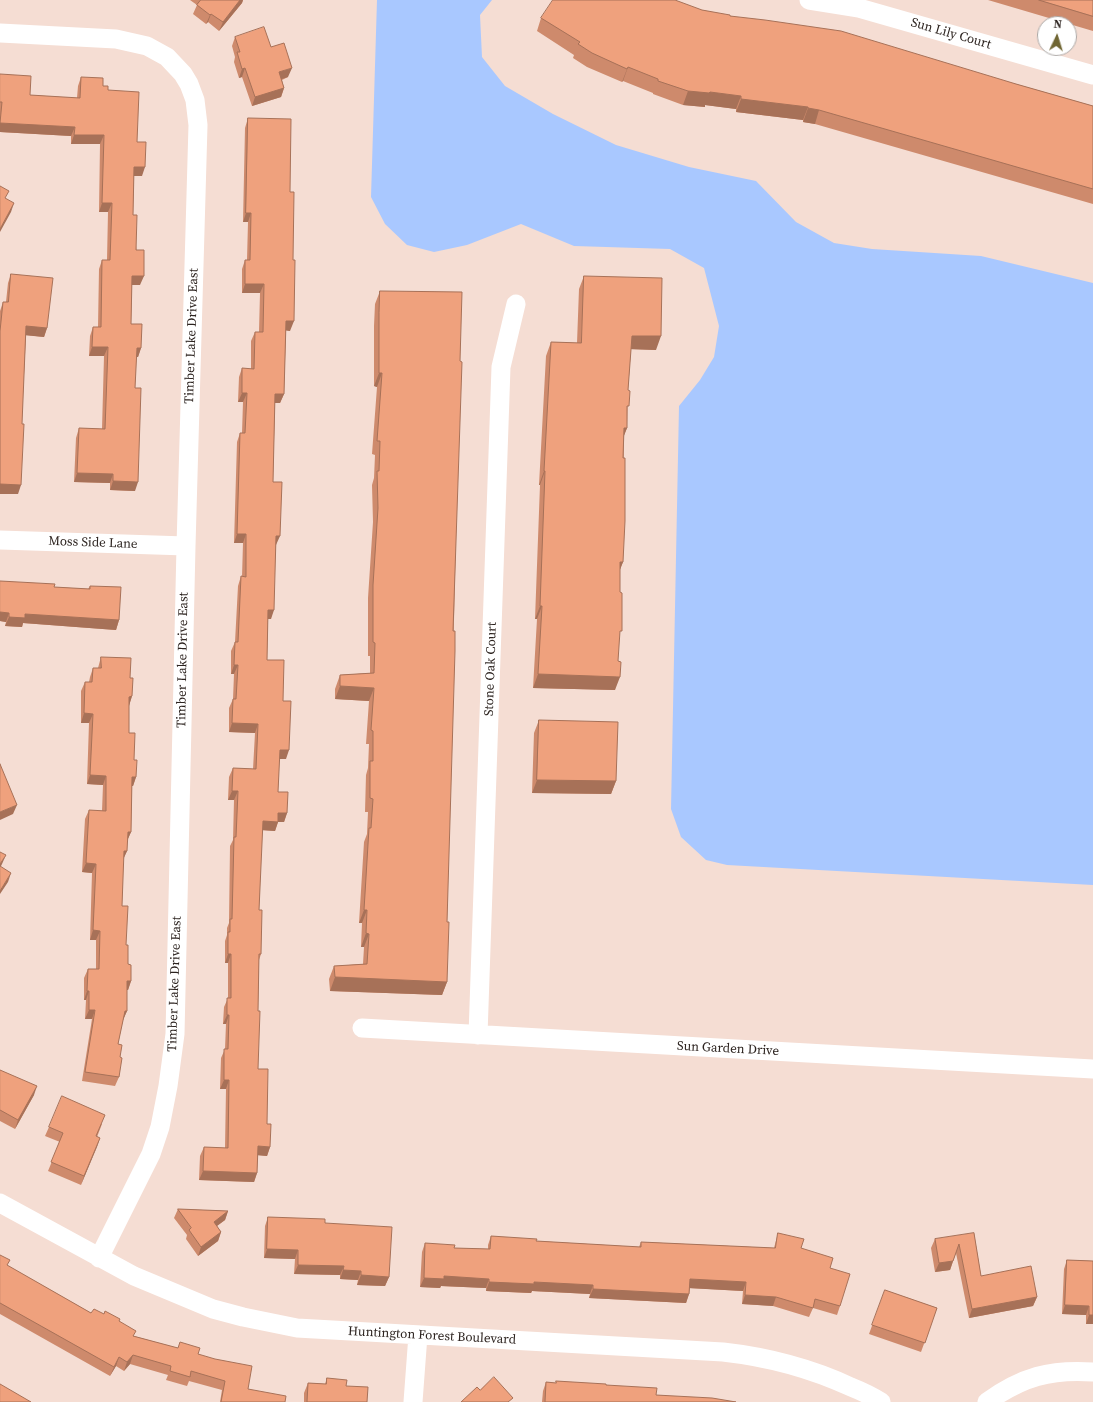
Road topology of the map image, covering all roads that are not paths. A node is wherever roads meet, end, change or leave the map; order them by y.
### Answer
1 (809, 0) edge
2 (0, 32) edge
3 (1093, 75) edge
4 (516, 304) dead end
5 (0, 540) edge
6 (186, 546) junction
7 (362, 1028) dead end
8 (478, 1035) junction
9 (1093, 1069) edge
10 (0, 1203) edge
11 (99, 1258) junction
12 (418, 1335) junction
13 (1093, 1372) edge
14 (413, 1402) edge
15 (882, 1402) edge
16 (987, 1402) edge

1 - 3 street, Sun Lily Court
2 - 6 street, Timber Lake Drive East
4 - 8 street, Stone Oak Court
5 - 6 street, Moss Side Lane
6 - 11 street, Timber Lake Drive East
7 - 8 street, Sun Garden Drive
8 - 9 street, Sun Garden Drive
10 - 11 street, Huntington Forest Boulevard
11 - 12 street, Huntington Forest Boulevard
12 - 14 street
12 - 15 street, Huntington Forest Boulevard
13 - 16 street

